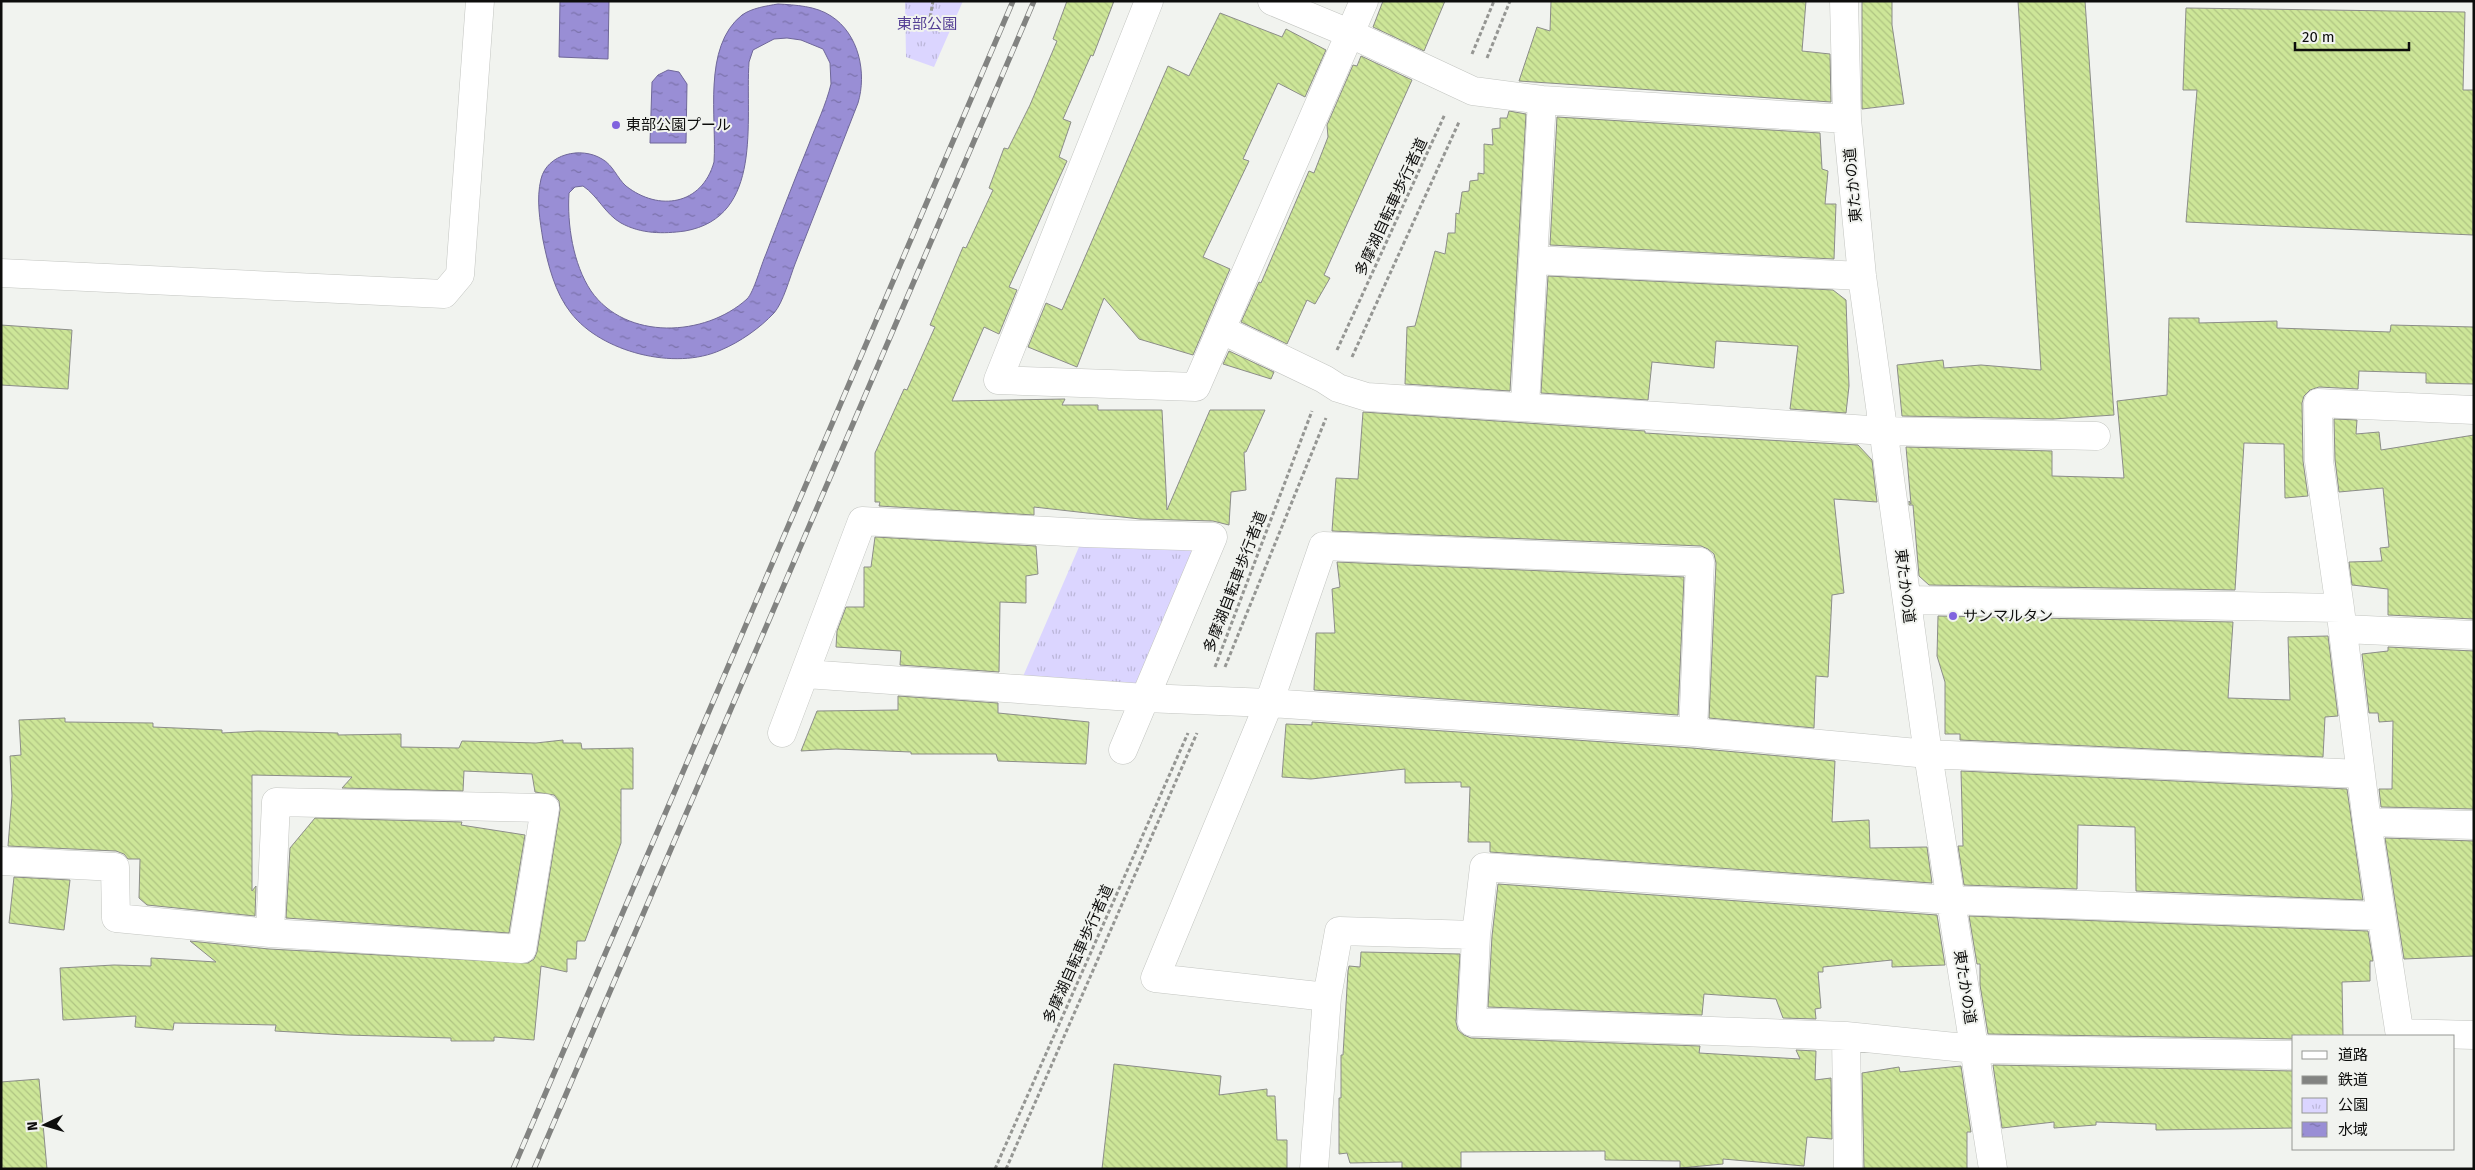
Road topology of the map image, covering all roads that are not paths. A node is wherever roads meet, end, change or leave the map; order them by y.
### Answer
1 (480, 1) edge
2 (1149, 1) edge
3 (1272, 1) edge
4 (1364, 1) edge
5 (1844, 1) edge
6 (1351, 34) junction
7 (1542, 100) junction
8 (1847, 120) junction
9 (1534, 260) junction
10 (1, 273) edge
11 (1862, 276) junction
12 (1222, 330) junction
13 (1526, 406) junction
14 (2474, 410) edge
15 (1885, 431) junction
16 (2096, 436) dead end
17 (1906, 600) junction
18 (2342, 618) junction
19 (2474, 635) edge
20 (806, 674) junction
21 (1145, 698) junction
22 (1269, 702) junction
23 (1693, 732) junction
24 (782, 733) dead end
25 (1122, 750) dead end
26 (1928, 754) junction
27 (2360, 774) junction
28 (2366, 822) junction
29 (2474, 825) edge
30 (1, 861) edge
31 (1950, 900) junction
32 (2381, 916) junction
33 (270, 933) junction
34 (1476, 935) junction
35 (1327, 997) junction
36 (2400, 1035) edge
37 (2474, 1035) edge
38 (1846, 1036) junction
39 (1975, 1049) junction
40 (2292, 1055) edge
41 (1314, 1169) edge
42 (1848, 1169) edge
43 (1993, 1169) edge

1 - 10 street
2 - 12 street
3 - 6 street
4 - 6 street
5 - 8 street, 東たかの道
6 - 7 street
6 - 12 street
7 - 8 street
7 - 9 street
8 - 11 street, 東たかの道
9 - 11 street
9 - 13 street
11 - 15 street, 東たかの道
12 - 13 street
13 - 15 street
14 - 18 street
15 - 16 street
15 - 17 street, 東たかの道
17 - 18 street
17 - 26 street, 東たかの道
18 - 19 street
18 - 27 street
20 - 21 street
20 - 21 street
20 - 24 street
21 - 22 street
21 - 25 street
22 - 23 street
22 - 23 street
22 - 35 street
23 - 26 street
26 - 27 street
26 - 31 street, 東たかの道
27 - 28 street
28 - 29 street
28 - 32 street
30 - 33 street
31 - 32 street
31 - 34 street
31 - 39 street, 東たかの道
32 - 36 street
33 - 33 street
34 - 35 street
34 - 38 street
35 - 41 street
36 - 37 street
38 - 39 street
38 - 42 street
39 - 40 street
39 - 43 street, 東たかの道

